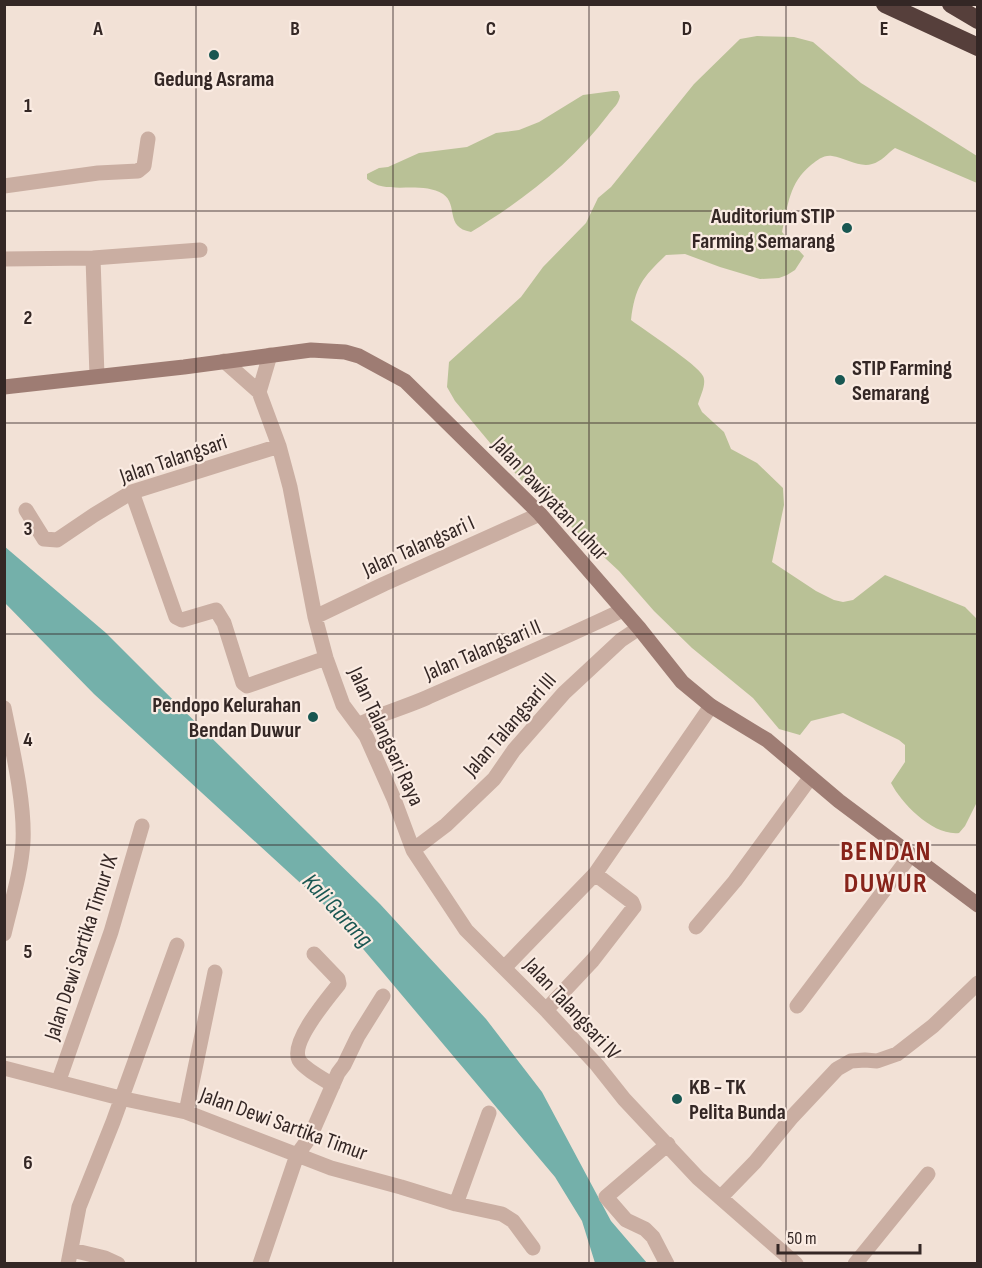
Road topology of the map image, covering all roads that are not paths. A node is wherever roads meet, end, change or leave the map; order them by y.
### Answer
1 (885, 4) edge
2 (951, 4) edge
3 (978, 20) edge
4 (978, 47) edge
5 (148, 139) dead end
6 (4, 186) edge
7 (201, 250) dead end
8 (93, 258) junction
9 (4, 259) edge
10 (270, 355) junction
11 (224, 361) junction
12 (97, 376) junction
13 (4, 387) edge
14 (259, 392) junction
15 (279, 446) junction
16 (132, 492) junction
17 (26, 510) dead end
18 (540, 514) junction
19 (315, 617) junction
20 (630, 618) junction
21 (326, 658) junction
22 (711, 706) junction
23 (4, 708) edge
24 (362, 730) junction
25 (810, 778) junction
26 (142, 826) dead end
27 (413, 850) junction
28 (910, 856) junction
29 (595, 874) junction
30 (978, 905) edge
31 (696, 927) dead end
32 (4, 934) edge
33 (177, 945) dead end
34 (314, 954) dead end
35 (504, 968) junction
36 (215, 972) dead end
37 (978, 983) edge
38 (383, 996) dead end
39 (796, 1006) dead end
40 (546, 1010) junction
41 (4, 1068) edge
42 (59, 1080) junction
43 (333, 1085) junction
44 (120, 1098) junction
45 (186, 1112) junction
46 (489, 1113) dead end
47 (668, 1144) junction
48 (297, 1155) junction
49 (928, 1174) dead end
50 (721, 1197) junction
51 (456, 1204) junction
52 (533, 1248) dead end
53 (70, 1257) edge
54 (118, 1263) edge
55 (260, 1263) edge
56 (667, 1263) edge
57 (796, 1263) edge
58 (855, 1263) edge

1 - 4 highway
2 - 3 highway
5 - 6 street
7 - 8 street
8 - 9 street
8 - 12 street
10 - 11 main road, Jalan Pawiyatan Luhur
10 - 14 street
10 - 18 main road, Jalan Pawiyatan Luhur
11 - 12 main road, Jalan Pawiyatan Luhur
11 - 14 street, Jalan Talangsari Raya
12 - 13 main road, Jalan Pawiyatan Luhur
14 - 15 street, Jalan Talangsari Raya
15 - 16 street, Jalan Talangsari
15 - 19 street, Jalan Talangsari Raya
16 - 17 street, Jalan Talangsari
16 - 21 street
18 - 19 street, Jalan Talangsari I
18 - 20 main road, Jalan Pawiyatan Luhur
19 - 21 street, Jalan Talangsari Raya
20 - 22 main road, Jalan Pawiyatan Luhur
20 - 24 street, Jalan Talangsari II
20 - 27 street, Jalan Talangsari III
21 - 24 street, Jalan Talangsari Raya
22 - 25 main road, Jalan Pawiyatan Luhur
22 - 29 street, Jalan Talangsari IV
23 - 32 street
24 - 27 street, Jalan Talangsari Raya
25 - 28 main road, Jalan Pawiyatan Luhur
25 - 31 street
26 - 42 street, Jalan Dewi Sartika Timur IX
27 - 35 street, Jalan Talangsari Raya
28 - 30 main road, Jalan Pawiyatan Luhur
28 - 39 street
29 - 35 street, Jalan Talangsari IV
29 - 40 street
33 - 44 street
34 - 43 street
35 - 40 street, Jalan Talangsari IV
36 - 45 street
37 - 50 street
38 - 43 street
40 - 47 street, Jalan Talangsari IV
41 - 42 street, Jalan Dewi Sartika Timur
42 - 44 street, Jalan Dewi Sartika Timur
43 - 48 street
44 - 45 street, Jalan Dewi Sartika Timur
44 - 53 street
45 - 48 street, Jalan Dewi Sartika Timur
46 - 51 street
47 - 50 street, Jalan Talangsari IV
47 - 56 street
48 - 51 street, Jalan Dewi Sartika Timur
48 - 55 street
49 - 58 street
50 - 57 street, Jalan Talangsari IV
51 - 52 street, Jalan Dewi Sartika Timur
53 - 54 street

